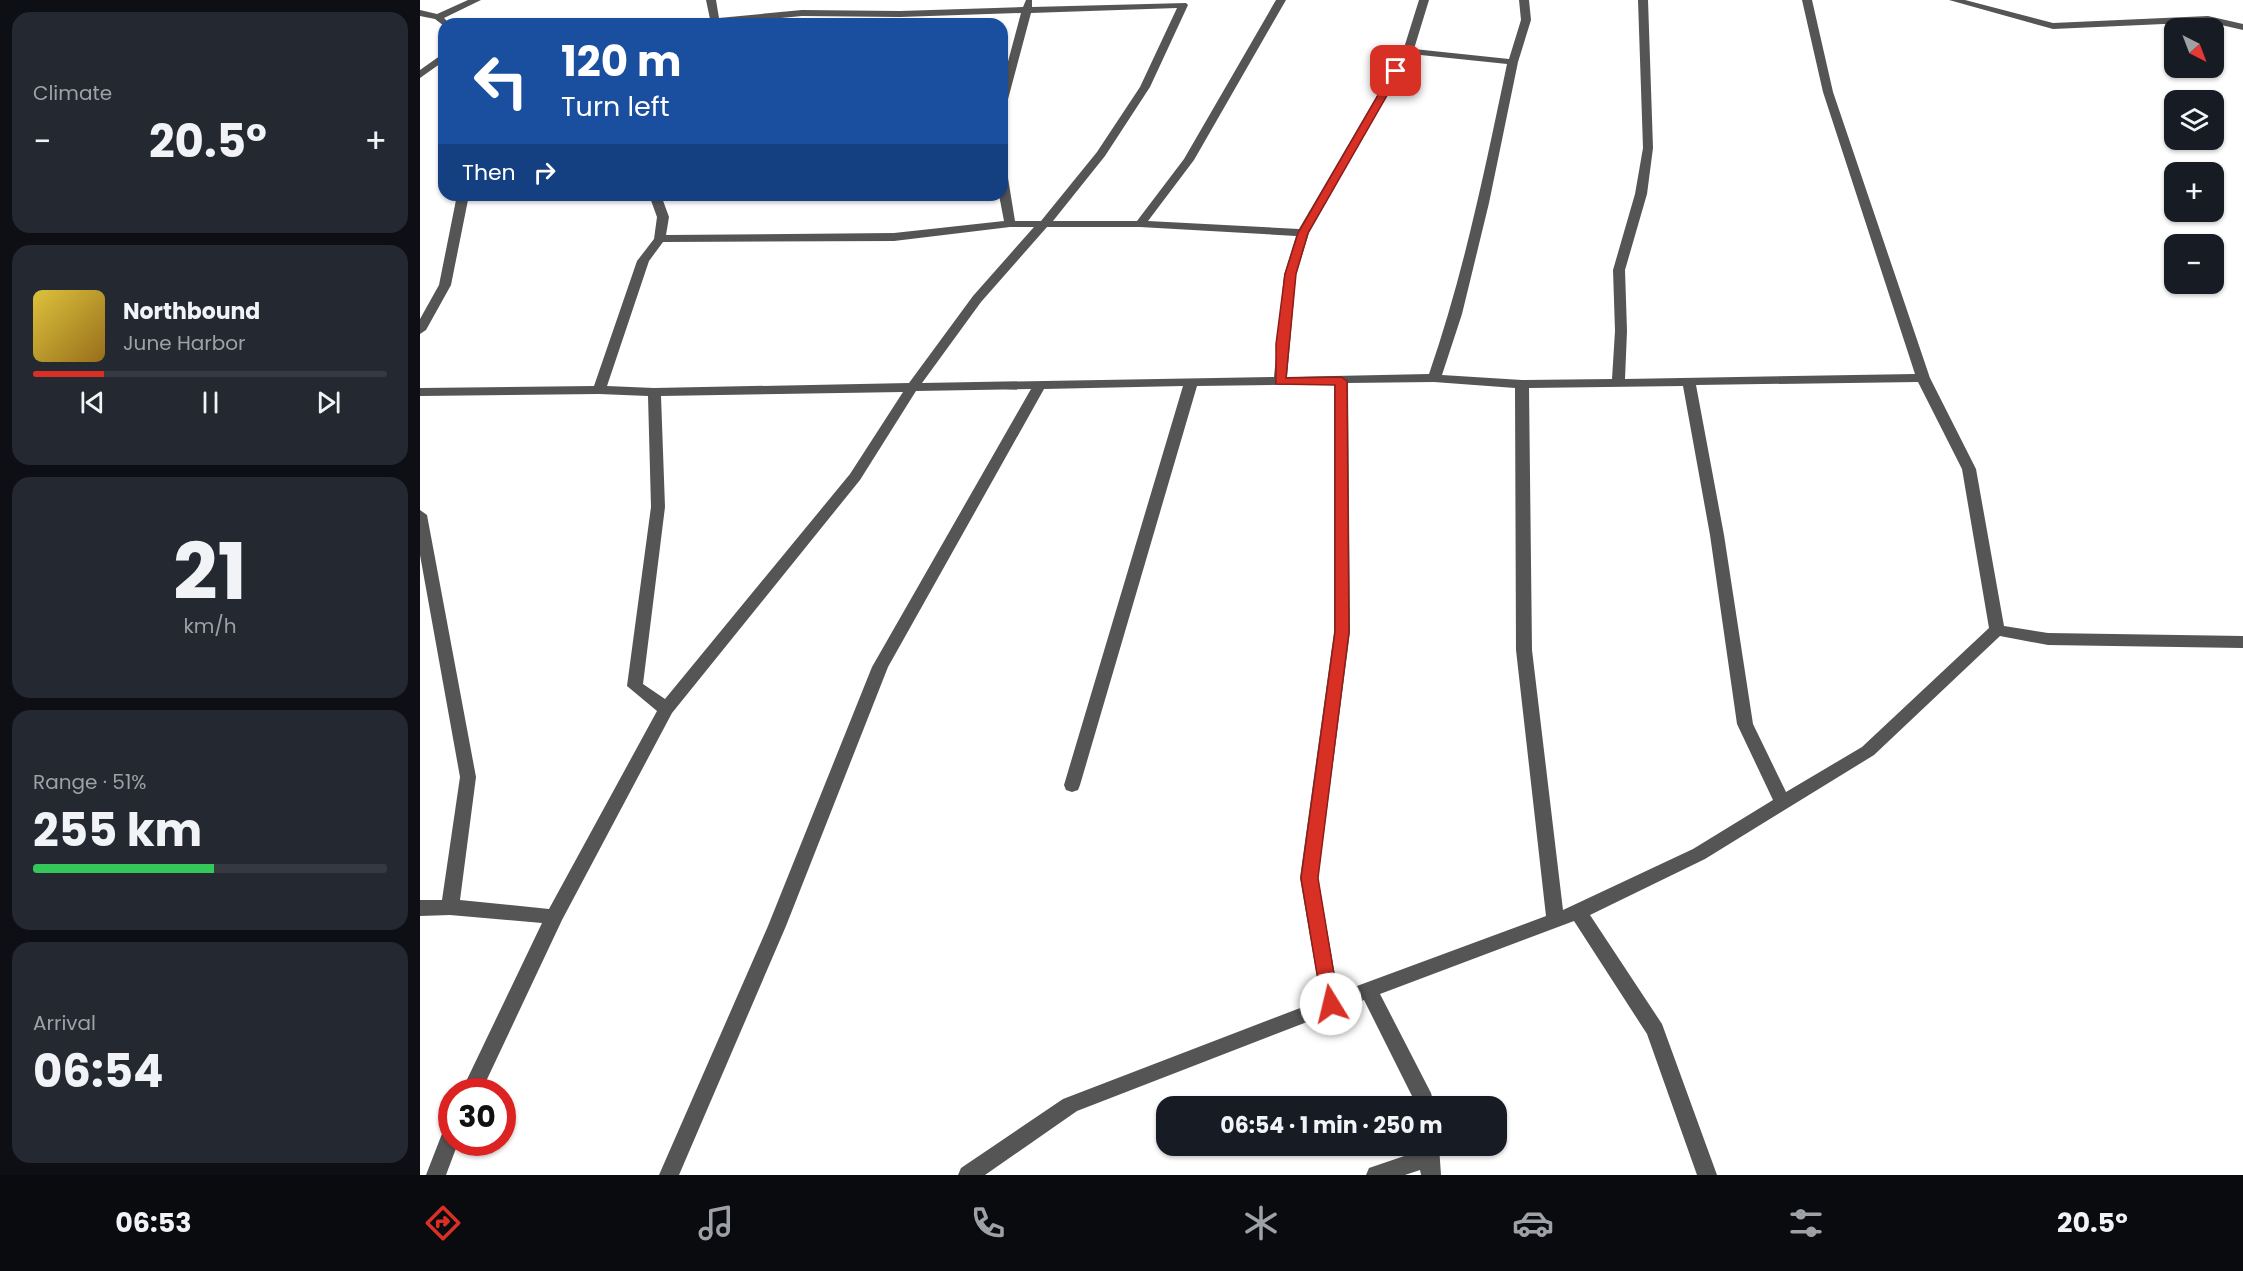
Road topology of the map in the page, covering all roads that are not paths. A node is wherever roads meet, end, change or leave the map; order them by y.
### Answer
1 (476, 0) edge
2 (711, 0) edge
3 (833, 0) edge
4 (1281, 0) edge
5 (1424, 0) edge
6 (1524, 0) edge
7 (1643, 0) edge
8 (1806, 0) edge
9 (1954, 0) edge
10 (1183, 2) edge
11 (1028, 5) edge
12 (420, 13) edge
13 (827, 13) junction
14 (444, 18) edge
15 (713, 18) edge
16 (764, 18) edge
17 (438, 19) edge
18 (2243, 27) edge
19 (1408, 51) junction
20 (438, 61) edge
21 (1513, 62) junction
22 (420, 75) edge
23 (1008, 80) edge
24 (463, 201) edge
25 (657, 201) edge
26 (1006, 201) edge
27 (1010, 224) junction
28 (1140, 224) junction
29 (1043, 225) junction
30 (1303, 233) junction
31 (660, 239) junction
32 (420, 330) edge
33 (1434, 378) junction
34 (1923, 378) junction
35 (1341, 381) junction
36 (1689, 381) junction
37 (1280, 382) junction
38 (1618, 382) junction
39 (1191, 383) junction
40 (1522, 384) junction
41 (1039, 386) junction
42 (912, 388) junction
43 (599, 390) junction
44 (420, 392) edge
45 (654, 392) junction
46 (420, 515) edge
47 (1997, 630) junction
48 (2243, 642) edge
49 (666, 709) junction
50 (1072, 785) dead end
51 (1783, 803) junction
52 (450, 907) junction
53 (420, 908) edge
54 (1578, 912) junction
55 (554, 917) junction
56 (1555, 920) junction
57 (1368, 990) junction
58 (1331, 1004) junction
59 (478, 1078) edge
60 (1422, 1096) edge
61 (443, 1156) edge
62 (1430, 1159) edge
63 (979, 1173) edge
64 (436, 1175) edge
65 (669, 1175) edge
66 (1376, 1175) edge
67 (1707, 1175) edge

1 - 14 street
2 - 15 street
3 - 13 street
4 - 28 street
5 - 19 street
6 - 21 street
7 - 38 street
8 - 34 street
9 - 18 street
10 - 11 street
10 - 29 street
11 - 13 street
11 - 23 street
12 - 17 street
13 - 16 street
19 - 21 street
19 - 30 street
20 - 22 street
21 - 33 street
24 - 32 street
25 - 31 street
26 - 27 street
27 - 29 street
27 - 31 street
28 - 29 street
28 - 30 street
29 - 42 street
30 - 37 street
31 - 43 street
33 - 35 street
33 - 40 street
34 - 36 street
34 - 47 street
35 - 37 street
35 - 58 street
36 - 38 street
36 - 51 street
37 - 39 street
38 - 40 street
39 - 41 street
39 - 50 street
40 - 56 street
41 - 42 street
41 - 65 street
42 - 45 street
42 - 49 street
43 - 44 street
43 - 45 street
45 - 49 street
46 - 52 street
47 - 48 street
47 - 51 street
49 - 55 street
51 - 54 street
52 - 53 street
52 - 55 street
54 - 56 street
54 - 67 street
55 - 59 street
56 - 57 street
57 - 58 street
57 - 60 street
58 - 63 street
61 - 64 street
62 - 66 street

